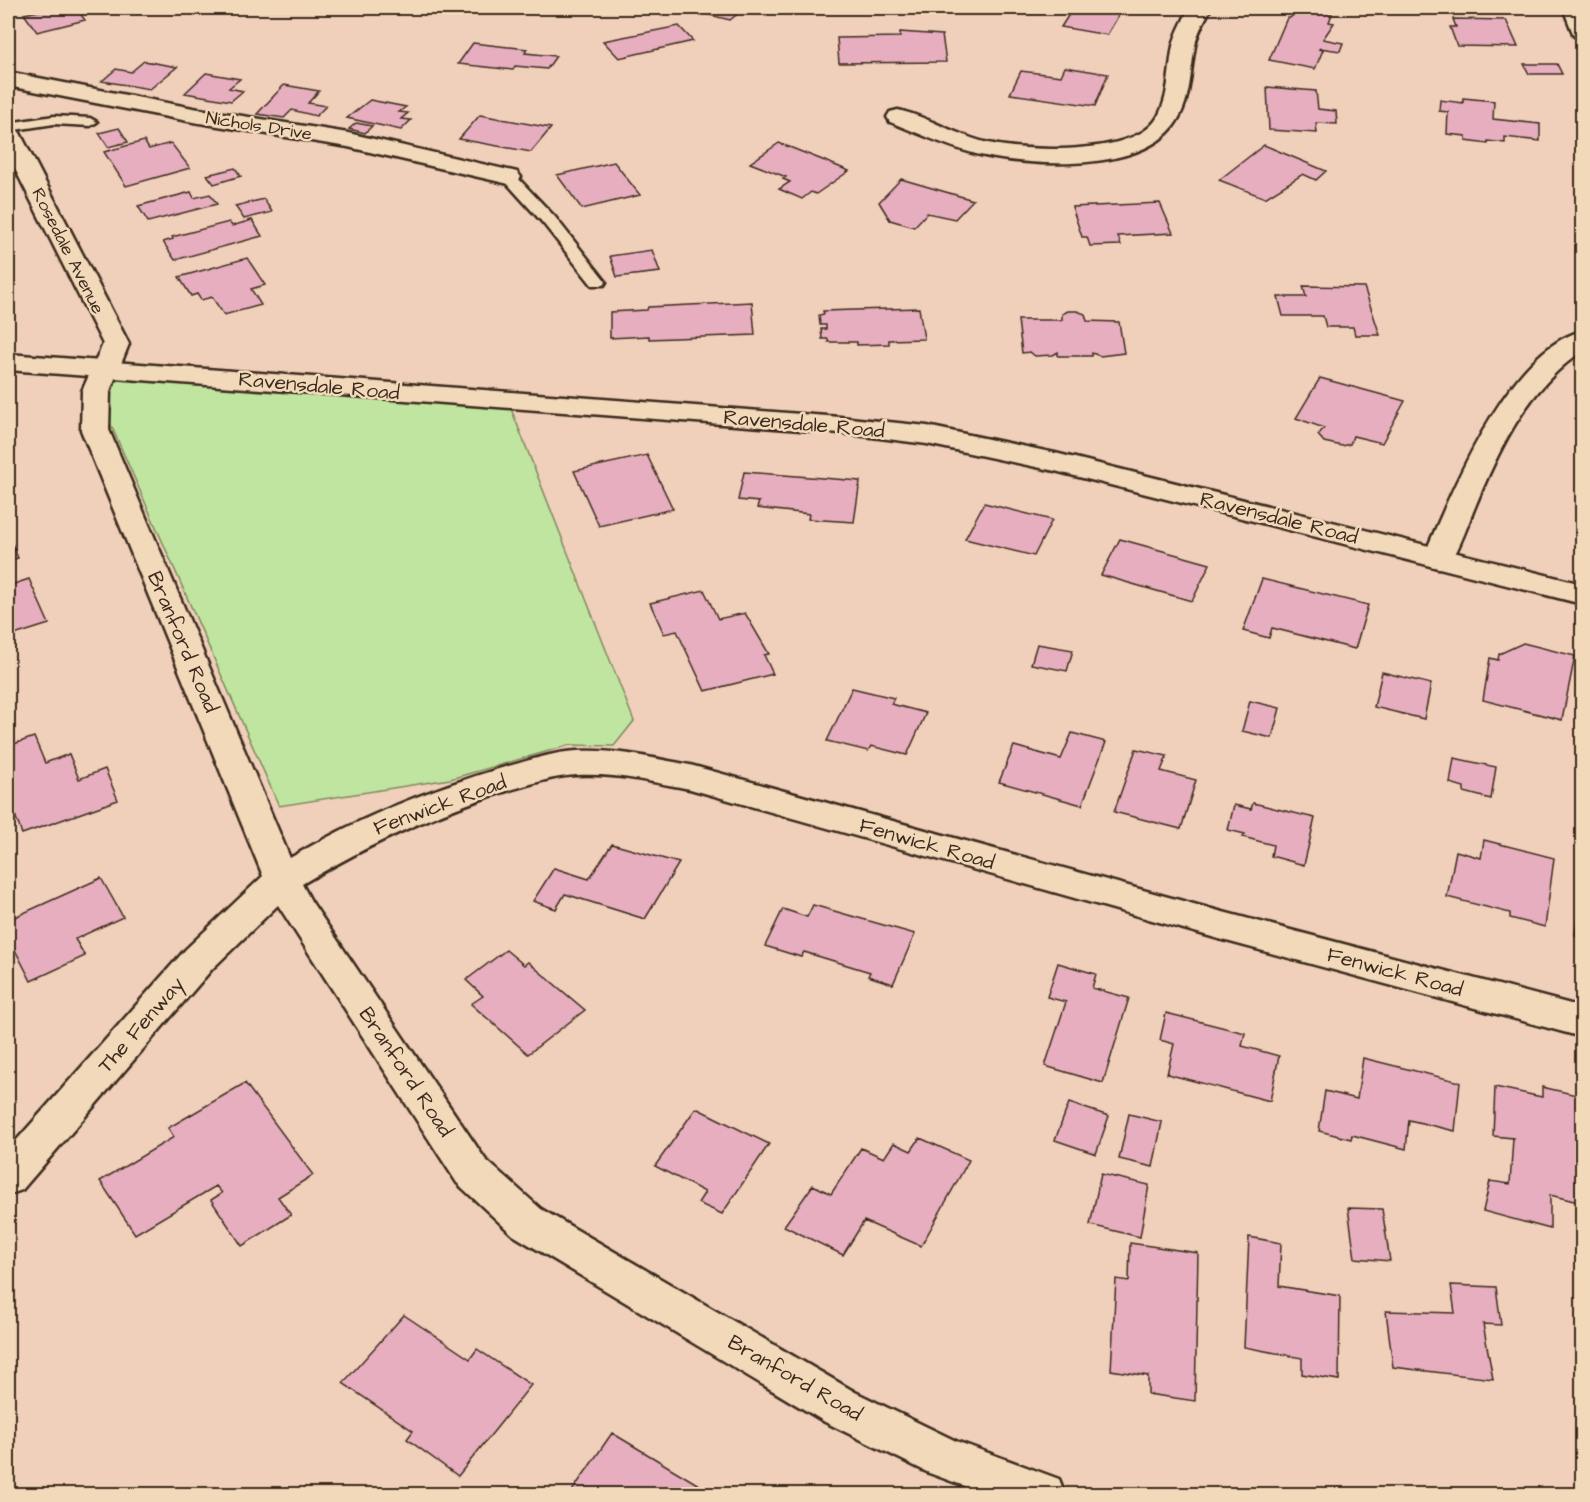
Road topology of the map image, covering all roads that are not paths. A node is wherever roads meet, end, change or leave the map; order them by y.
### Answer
1 (1200, 8) edge
2 (1570, 8) edge
3 (1574, 8) edge
4 (1582, 8) edge
5 (1582, 31) edge
6 (8, 79) edge
7 (898, 117) dead end
8 (90, 122) dead end
9 (8, 127) edge
10 (8, 133) edge
11 (509, 177) joint
12 (598, 282) dead end
13 (1582, 339) edge
14 (8, 362) edge
15 (104, 369) junction
16 (1437, 558) junction
17 (1582, 594) edge
18 (282, 879) junction
19 (1582, 1022) edge
20 (8, 1178) edge
21 (1043, 1494) edge

1 - 7 street
2 - 3 street
3 - 4 street
3 - 5 street
6 - 11 street, Nichols Drive
8 - 9 lane
10 - 15 street, Rosedale Avenue
11 - 12 lane
13 - 16 street
14 - 15 street, Ravensdale Road
15 - 16 street, Ravensdale Road
15 - 18 street, Branford Road
16 - 17 street, Ravensdale Road
18 - 19 street, Fenwick Road
18 - 20 street, The Fenway
18 - 21 street, Branford Road

